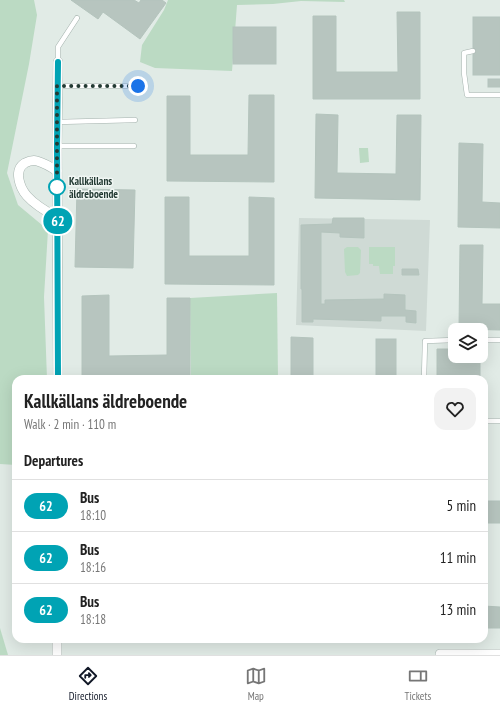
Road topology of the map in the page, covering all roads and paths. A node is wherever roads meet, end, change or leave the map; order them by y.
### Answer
1 (78, 18) dead end
2 (473, 51) dead end
3 (58, 62) joint
4 (57, 86) junction
5 (138, 86) dead end
6 (500, 95) edge
7 (135, 120) dead end
8 (57, 122) junction
9 (57, 146) junction
10 (134, 146) dead end
11 (57, 171) junction
12 (58, 218) junction
13 (448, 340) edge
14 (488, 340) edge
15 (500, 340) edge
16 (58, 375) edge
17 (424, 375) edge
18 (488, 421) edge
19 (500, 421) edge
20 (57, 643) edge
21 (500, 654) edge
22 (57, 655) edge
23 (440, 655) edge

1 - 3 lane
2 - 6 lane
3 - 4 street
4 - 5 lane
4 - 8 street
7 - 8 lane
8 - 9 street
9 - 10 lane
9 - 11 street
11 - 12 street
11 - 12 street
12 - 16 street
13 - 17 lane
14 - 15 lane
18 - 19 lane
20 - 22 street
21 - 23 street

